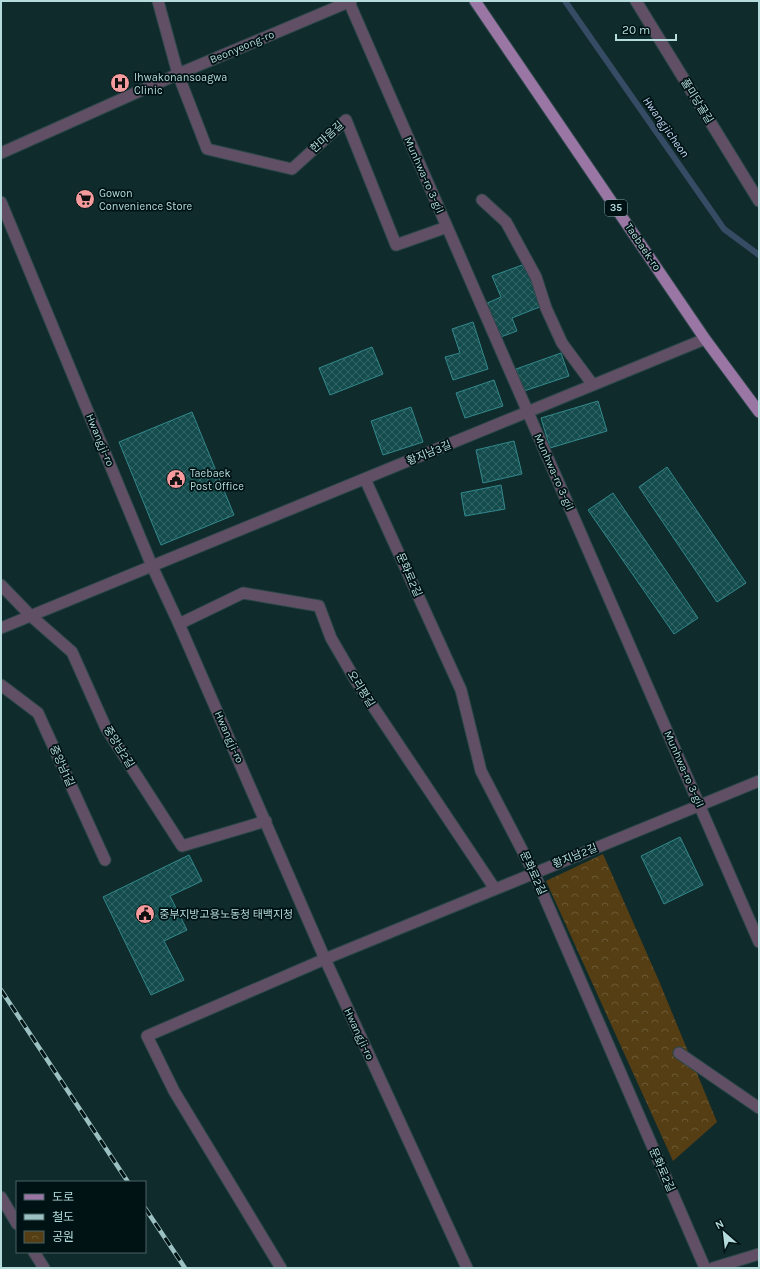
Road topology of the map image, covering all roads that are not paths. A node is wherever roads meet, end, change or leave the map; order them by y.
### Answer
1 (158, 1) edge
2 (475, 1) edge
3 (636, 1) edge
4 (350, 2) edge
5 (178, 74) junction
6 (1, 153) edge
7 (482, 200) dead end
8 (759, 201) edge
9 (1, 202) edge
10 (447, 227) junction
11 (705, 339) junction
12 (593, 385) junction
13 (528, 412) junction
14 (759, 412) edge
15 (365, 479) junction
16 (152, 566) junction
17 (1, 584) edge
18 (31, 616) junction
19 (179, 624) junction
20 (1, 628) edge
21 (1, 685) edge
22 (759, 781) edge
23 (700, 805) junction
24 (266, 821) junction
25 (105, 860) dead end
26 (534, 873) junction
27 (495, 889) junction
28 (759, 942) edge
29 (325, 959) junction
30 (679, 1053) dead end
31 (759, 1108) edge
32 (1, 1197) edge
33 (16, 1222) edge
34 (35, 1253) edge
35 (759, 1254) edge
36 (44, 1268) edge
37 (281, 1268) edge
38 (467, 1268) edge
39 (705, 1268) edge
40 (713, 1268) edge

1 - 5 street
2 - 11 main road, Taebaek-ro / 35
3 - 8 street, 풀미당골길
4 - 5 street, Beonyeong-ro
4 - 10 street, Munhwa-ro 3-gil
5 - 6 street, Beonyeong-ro
5 - 10 street, 한마음길
7 - 12 street
9 - 16 street, Hwangji-ro
10 - 13 street, Munhwa-ro 3-gil
11 - 12 street, 황지남3길
11 - 14 main road, Taebaek-ro / 35
12 - 13 street, 황지남3길
13 - 15 street, 황지남3길
13 - 23 street, Munhwa-ro 3-gil
15 - 16 street, 황지남3길
15 - 26 street, 문화로2길
16 - 18 street, 황지남3길
16 - 19 street, Hwangji-ro
17 - 18 street, 중앙남2길
18 - 20 street, 황지남3길
18 - 24 street, 중앙남2길
19 - 24 street, Hwangji-ro
19 - 27 street, 오리평길
21 - 25 street, 중앙남1길
22 - 23 street, 황지남2길
23 - 26 street, 황지남2길
23 - 28 street, Munhwa-ro 3-gil
24 - 29 street, Hwangji-ro
26 - 27 street, 황지남2길
26 - 39 street, 문화로2길
27 - 29 street, 황지남2길
29 - 37 street, 황지남2길
29 - 38 street, Hwangji-ro
30 - 31 street
32 - 33 street
34 - 36 street
35 - 40 street

